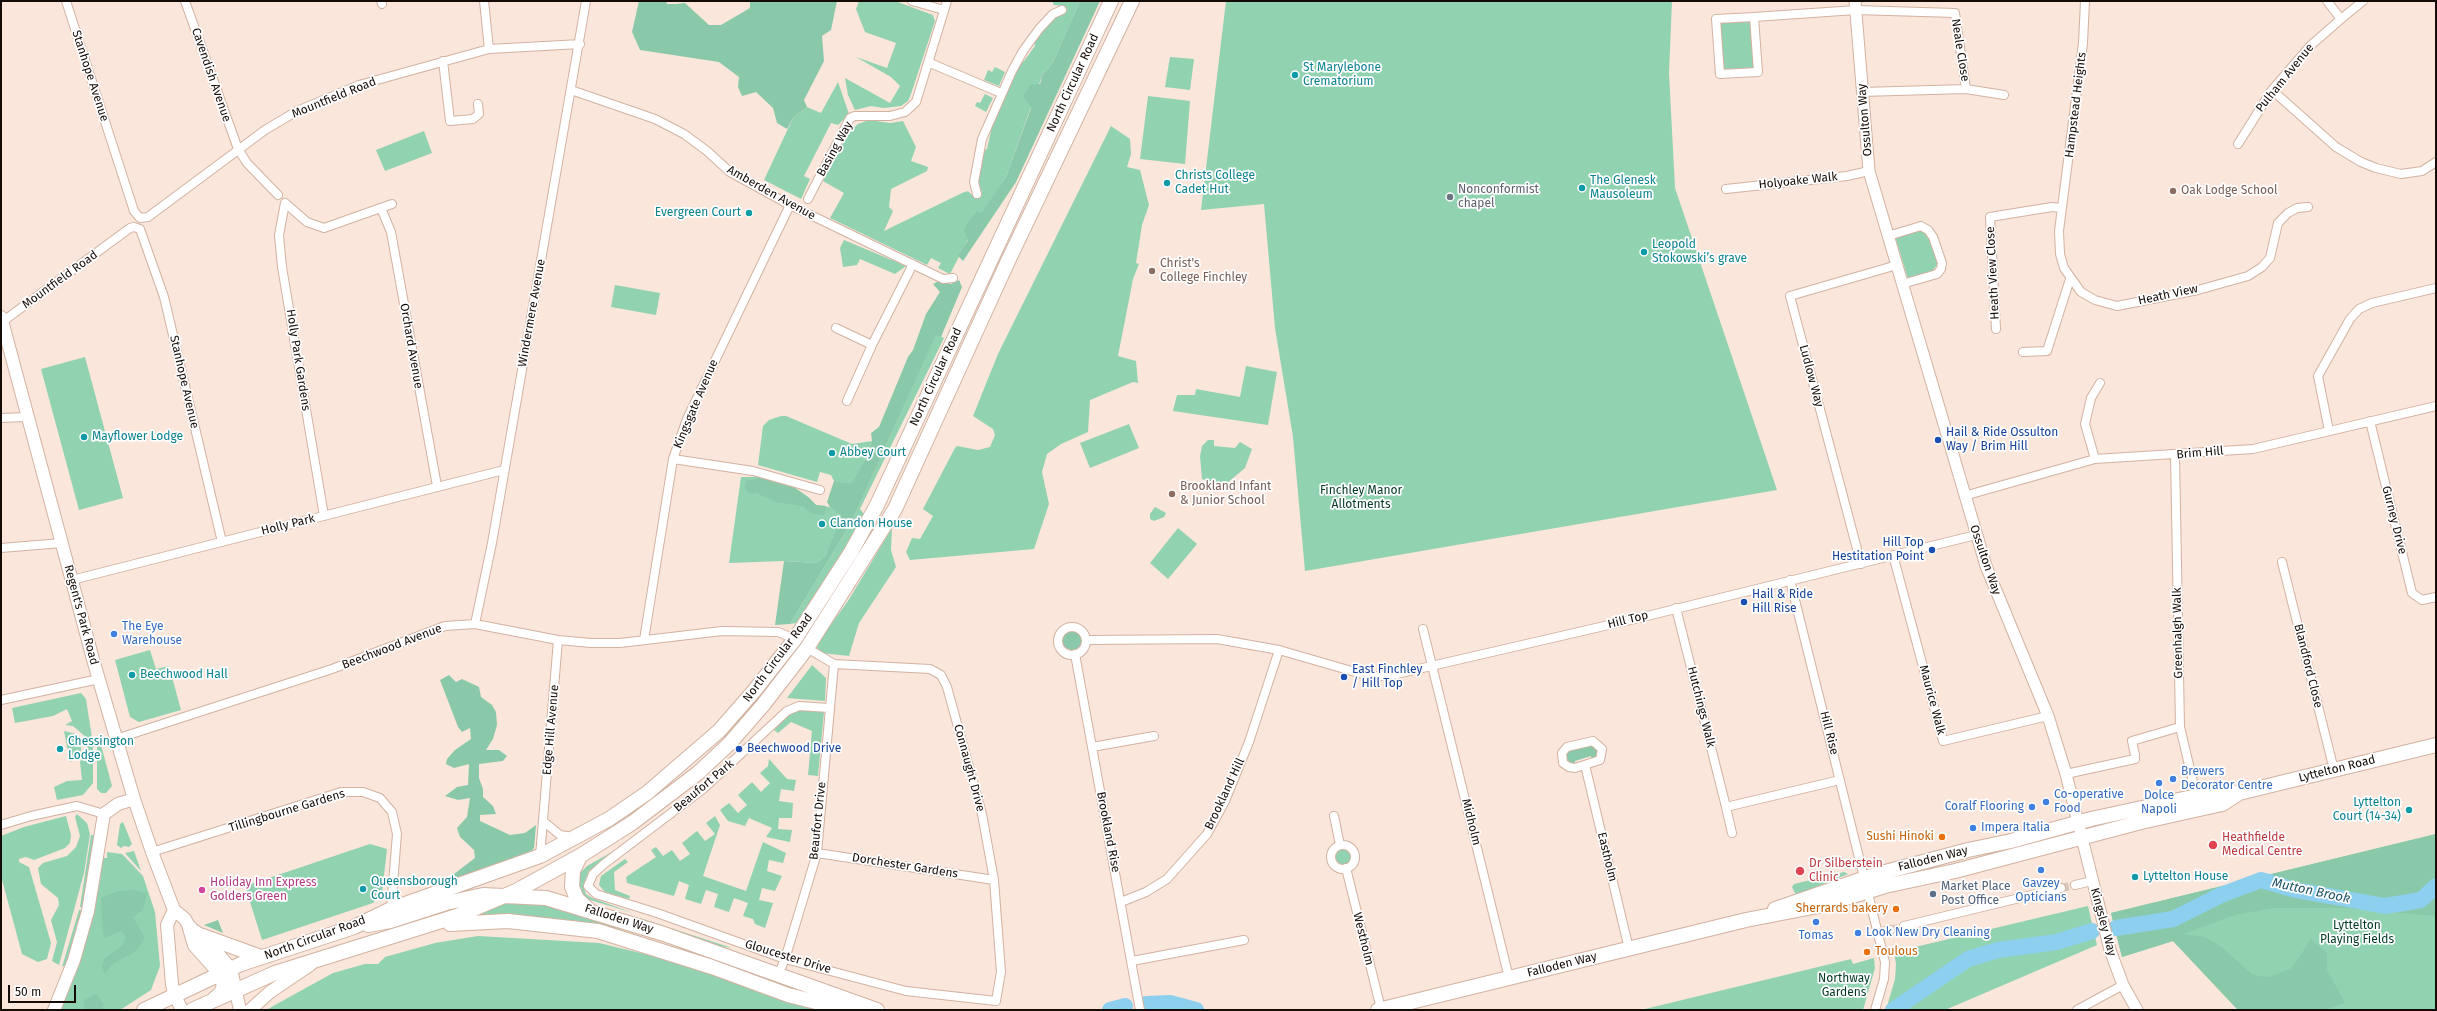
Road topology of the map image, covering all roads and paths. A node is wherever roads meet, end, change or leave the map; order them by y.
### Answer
1 (66, 1) edge
2 (185, 1) edge
3 (484, 1) edge
4 (586, 1) edge
5 (912, 1) edge
6 (947, 1) edge
7 (1111, 1) edge
8 (1132, 1) edge
9 (2085, 1) edge
10 (2327, 1) edge
11 (2364, 1) edge
12 (1856, 5) edge
13 (944, 10) junction
14 (1062, 10) dead end
15 (1754, 17) junction
16 (2341, 19) junction
17 (580, 44) junction
18 (489, 49) junction
19 (443, 61) junction
20 (930, 63) junction
21 (1966, 89) junction
22 (571, 90) junction
23 (2272, 90) junction
24 (1862, 92) junction
25 (1002, 93) junction
26 (2004, 95) dead end
27 (478, 104) dead end
28 (2238, 144) dead end
29 (238, 149) junction
30 (2436, 162) edge
31 (1869, 171) junction
32 (1726, 188) dead end
33 (977, 194) dead end
34 (278, 195) dead end
35 (808, 198) dead end
36 (392, 204) dead end
37 (790, 205) junction
38 (2308, 207) dead end
39 (381, 208) junction
40 (2061, 208) junction
41 (140, 218) joint
42 (137, 227) joint
43 (1888, 236) junction
44 (913, 264) junction
45 (1897, 266) junction
46 (954, 278) dead end
47 (2070, 279) junction
48 (1902, 284) junction
49 (2436, 288) edge
50 (2, 319) edge
51 (836, 328) dead end
52 (1996, 329) dead end
53 (872, 346) junction
54 (2023, 352) dead end
55 (2100, 383) dead end
56 (847, 401) dead end
57 (2436, 406) edge
58 (26, 417) junction
59 (1, 418) edge
60 (2370, 421) junction
61 (2329, 431) junction
62 (2175, 455) junction
63 (2095, 459) junction
64 (673, 460) junction
65 (504, 470) junction
66 (437, 486) junction
67 (820, 490) dead end
68 (1964, 496) junction
69 (324, 516) junction
70 (1976, 535) junction
71 (222, 542) junction
72 (62, 543) junction
73 (1, 548) edge
74 (1893, 555) junction
75 (2282, 562) dead end
76 (1861, 564) junction
77 (72, 580) junction
78 (1790, 580) junction
79 (2436, 597) edge
80 (1676, 608) junction
81 (475, 624) junction
82 (1423, 629) dead end
83 (795, 639) junction
84 (558, 640) junction
85 (644, 640) junction
86 (1086, 640) junction
87 (807, 648) junction
88 (1280, 650) junction
89 (1075, 654) junction
90 (834, 664) junction
91 (1433, 667) junction
92 (99, 679) junction
93 (1, 700) edge
94 (829, 708) junction
95 (2048, 716) junction
96 (2180, 727) junction
97 (1154, 736) dead end
98 (116, 739) junction
99 (2436, 745) edge
100 (1092, 747) junction
101 (1585, 765) junction
102 (2334, 770) junction
103 (2066, 774) junction
104 (1840, 780) junction
105 (134, 799) junction
106 (2198, 803) junction
107 (1726, 807) junction
108 (104, 814) junction
109 (1334, 816) dead end
110 (543, 821) junction
111 (1, 825) edge
112 (2080, 830) junction
113 (1732, 833) dead end
114 (578, 836) junction
115 (1340, 845) junction
116 (152, 852) junction
117 (817, 853) junction
118 (540, 856) junction
119 (580, 856) junction
120 (1346, 868) junction
121 (994, 880) junction
122 (2092, 881) junction
123 (2076, 885) tunnel mouth
124 (588, 886) joint
125 (1865, 886) junction
126 (2062, 888) tunnel mouth
127 (508, 895) junction
128 (1121, 902) junction
129 (391, 909) junction
130 (587, 909) junction
131 (174, 910) junction
132 (426, 926) junction
133 (1904, 926) tunnel mouth
134 (354, 927) junction
135 (190, 928) junction
136 (1890, 930) tunnel mouth
137 (1878, 932) junction
138 (203, 936) junction
139 (1244, 940) dead end
140 (1629, 949) junction
141 (324, 956) junction
142 (261, 957) junction
143 (785, 959) junction
144 (1132, 961) junction
145 (779, 973) junction
146 (230, 978) junction
147 (1509, 978) junction
148 (2123, 985) junction
149 (774, 989) junction
150 (174, 994) junction
151 (214, 999) junction
152 (996, 1001) joint
153 (54, 1010) edge
154 (144, 1010) edge
155 (182, 1010) edge
156 (192, 1010) edge
157 (240, 1010) edge
158 (250, 1010) edge
159 (848, 1010) edge
160 (878, 1010) edge
161 (1140, 1010) edge
162 (1380, 1010) edge
163 (1874, 1010) edge
164 (2077, 1010) edge
165 (2137, 1010) edge

1 - 41 street, Stanhope Avenue
2 - 29 street, Cavendish Avenue
3 - 18 street
4 - 17 street, Windermere Avenue
5 - 13 street
6 - 13 street, Basing Way
7 - 83 highway, North Circular Road
8 - 87 highway, North Circular Road
9 - 40 street, Hampstead Heights
10 - 16 street
11 - 16 street, Pulham Avenue
12 - 15 street
12 - 21 street, Neale Close
12 - 24 street, Ossulton Way
13 - 20 street, Basing Way
14 - 25 street
15 - 15 street
16 - 23 street, Pulham Avenue
17 - 18 street, Mountfield Road
17 - 22 street, Windermere Avenue
18 - 19 street, Mountfield Road
19 - 27 street
19 - 29 street, Mountfield Road
20 - 25 street
20 - 35 street, Basing Way
21 - 24 street, Neale Close
21 - 26 street, Neale Close
22 - 37 street, Amberden Avenue
22 - 65 street, Windermere Avenue
23 - 28 street, Pulham Avenue
23 - 30 street
24 - 31 street, Ossulton Way
25 - 33 street
29 - 34 street, Cavendish Avenue
29 - 41 street, Mountfield Road
31 - 32 street, Holyoake Walk
31 - 43 street, Ossulton Way
36 - 39 street
37 - 44 street, Amberden Avenue
37 - 64 street, Kingsgate Avenue
38 - 47 street, Heath View
39 - 66 street, Orchard Avenue
39 - 69 street, Holly Park Gardens
40 - 47 street, Heath View
40 - 52 street, Heath View Close
42 - 50 street, Mountfield Road
42 - 71 street, Stanhope Avenue
43 - 45 street, Ossulton Way
43 - 48 street
44 - 46 street, Amberden Avenue
44 - 53 street
45 - 48 street, Ossulton Way
45 - 76 street, Ludlow Way
47 - 54 street
48 - 68 street, Ossulton Way
49 - 61 street
50 - 58 main road, Regent's Park Road
51 - 53 street
53 - 56 street
55 - 63 street
57 - 60 street, Brim Hill
58 - 59 street
58 - 72 main road, Regent's Park Road
60 - 61 street, Brim Hill
60 - 79 street, Gurney Drive
61 - 62 street, Brim Hill
62 - 63 street, Brim Hill
62 - 96 street, Greenhalgh Walk
63 - 68 street, Brim Hill
64 - 67 street
64 - 85 street, Kingsgate Avenue
65 - 66 street, Holly Park
65 - 81 street, Windermere Avenue
66 - 69 street, Holly Park
68 - 70 street, Ossulton Way
69 - 71 street, Holly Park
70 - 74 street, Hill Top
70 - 95 street, Ossulton Way
71 - 77 street, Holly Park
72 - 73 street
72 - 77 main road, Regent's Park Road
74 - 76 street, Hill Top
74 - 95 street, Maurice Walk
75 - 102 street, Blandford Close
76 - 78 street, Hill Top
77 - 92 main road, Regent's Park Road
78 - 80 street, Hill Top
78 - 104 street, Hill Rise
80 - 91 street, Hill Top
80 - 107 street, Hutchings Walk
81 - 84 street, Beechwood Avenue
81 - 98 street, Beechwood Avenue
82 - 91 street, Midholm
83 - 85 street, Beechwood Avenue
83 - 114 highway, North Circular Road
84 - 85 street, Beechwood Avenue
84 - 110 street, Edge Hill Avenue
86 - 88 street
86 - 89 street
86 - 89 street
87 - 90 street, Connaught Drive
87 - 119 highway, North Circular Road
88 - 91 street, Hill Top
88 - 128 street, Brookland Hill
89 - 100 street, Brookland Rise
90 - 94 street, Beaufort Drive
90 - 121 street, Connaught Drive
91 - 147 street, Midholm
92 - 93 street
92 - 98 main road, Regent's Park Road
94 - 117 street, Beaufort Drive
94 - 124 street, Beaufort Park
95 - 103 street, Ossulton Way
96 - 103 street
96 - 106 street, Greenhalgh Walk
97 - 100 street
98 - 105 main road, Regent's Park Road
99 - 102 highway, Lyttelton Road
100 - 128 street, Brookland Rise
101 - 101 street
101 - 140 street, Eastholm
102 - 106 highway, Lyttelton Road
103 - 112 street, Ossulton Way
104 - 107 street
104 - 125 street, Hill Rise
105 - 108 main road
105 - 116 main road, Regent's Park Road
106 - 112 highway, Lyttelton Road
107 - 113 street, Hutchings Walk
108 - 111 street
108 - 153 main road
109 - 115 street
110 - 114 street
110 - 118 street, Edge Hill Avenue
112 - 122 street, Kingsley Way
112 - 125 highway, Falloden Way
114 - 118 highway, North Circular Road
115 - 120 street
115 - 120 street
116 - 129 street, Tillingbourne Gardens
116 - 131 main road, Regent's Park Road
117 - 121 street, Dorchester Gardens
117 - 143 street, Beaufort Drive
118 - 129 highway, North Circular Road
119 - 127 highway, North Circular Road
119 - 130 highway
120 - 162 street, Westholm
121 - 152 street, Connaught Drive
122 - 123 street
122 - 148 street, Kingsley Way
124 - 143 street, Gloucester Drive
125 - 137 street, Hill Rise
125 - 140 highway, Falloden Way
126 - 133 street
127 - 130 highway, Falloden Way
127 - 132 highway, North Circular Road
127 - 134 highway, Falloden Way
128 - 144 street, Brookland Rise
129 - 134 highway, North Circular Road
130 - 145 highway, Falloden Way
131 - 135 main road, Regent's Park Road
131 - 150 main road
132 - 141 highway, North Circular Road
132 - 149 highway, Falloden Way
134 - 142 highway, North Circular Road
135 - 138 main road, Regent's Park Road
135 - 146 highway
136 - 137 street
137 - 163 street, Hill Rise
138 - 142 highway
138 - 146 main road, Regent's Park Road
139 - 144 street
140 - 147 highway, Falloden Way
141 - 146 highway, North Circular Road
141 - 158 main road
142 - 146 highway, North Circular Road
143 - 145 street, Beaufort Drive
143 - 152 street, Gloucester Drive
144 - 161 street, Brookland Rise
145 - 149 highway
145 - 160 highway, Falloden Way
146 - 150 highway, North Circular Road
146 - 151 highway, North Circular Road
146 - 151 highway
146 - 157 main road
147 - 162 highway, Falloden Way
148 - 164 street
148 - 165 street, Kingsley Way
149 - 159 highway, Falloden Way
150 - 154 highway, North Circular Road
150 - 155 main road
151 - 156 highway, North Circular Road

